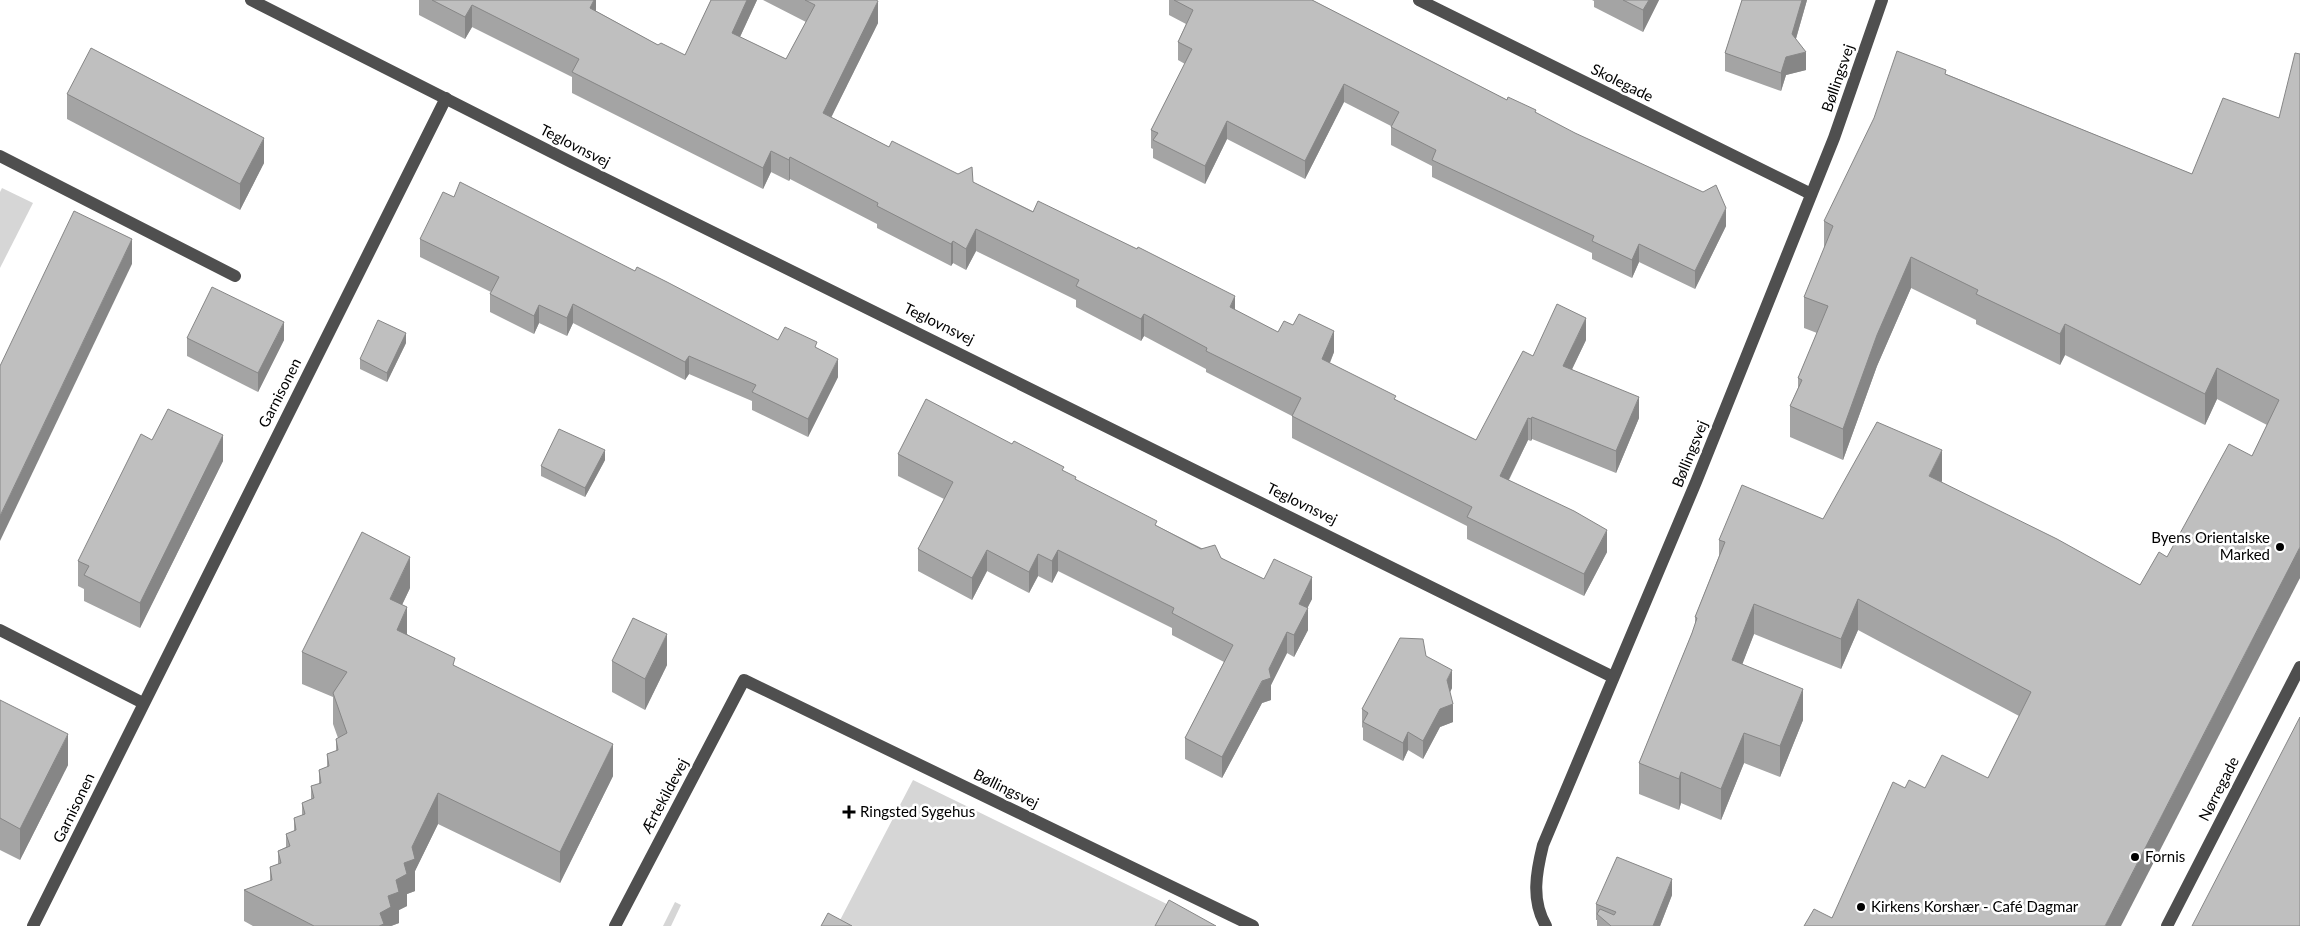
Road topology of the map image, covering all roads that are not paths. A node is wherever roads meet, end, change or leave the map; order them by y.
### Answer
1 (251, 0) edge
2 (1419, 0) edge
3 (1882, 0) edge
4 (446, 98) junction
5 (0, 156) edge
6 (1811, 194) junction
7 (235, 276) dead end
8 (0, 630) edge
9 (2300, 667) edge
10 (1613, 677) junction
11 (744, 680) joint
12 (143, 703) junction
13 (1540, 924) edge
14 (33, 926) edge
15 (614, 926) edge
16 (1253, 926) edge
17 (2167, 926) edge

1 - 4 street, Teglovnsvej
2 - 6 street, Skolegade
3 - 6 street, Bøllingsvej
4 - 10 street, Teglovnsvej
4 - 12 street, Garnisonen
5 - 7 street
6 - 10 street, Bøllingsvej
8 - 12 street
9 - 17 street, Nørregade
10 - 13 street, Bøllingsvej
11 - 15 street, Ærtekildevej
11 - 16 street, Bøllingsvej
12 - 14 street, Garnisonen

